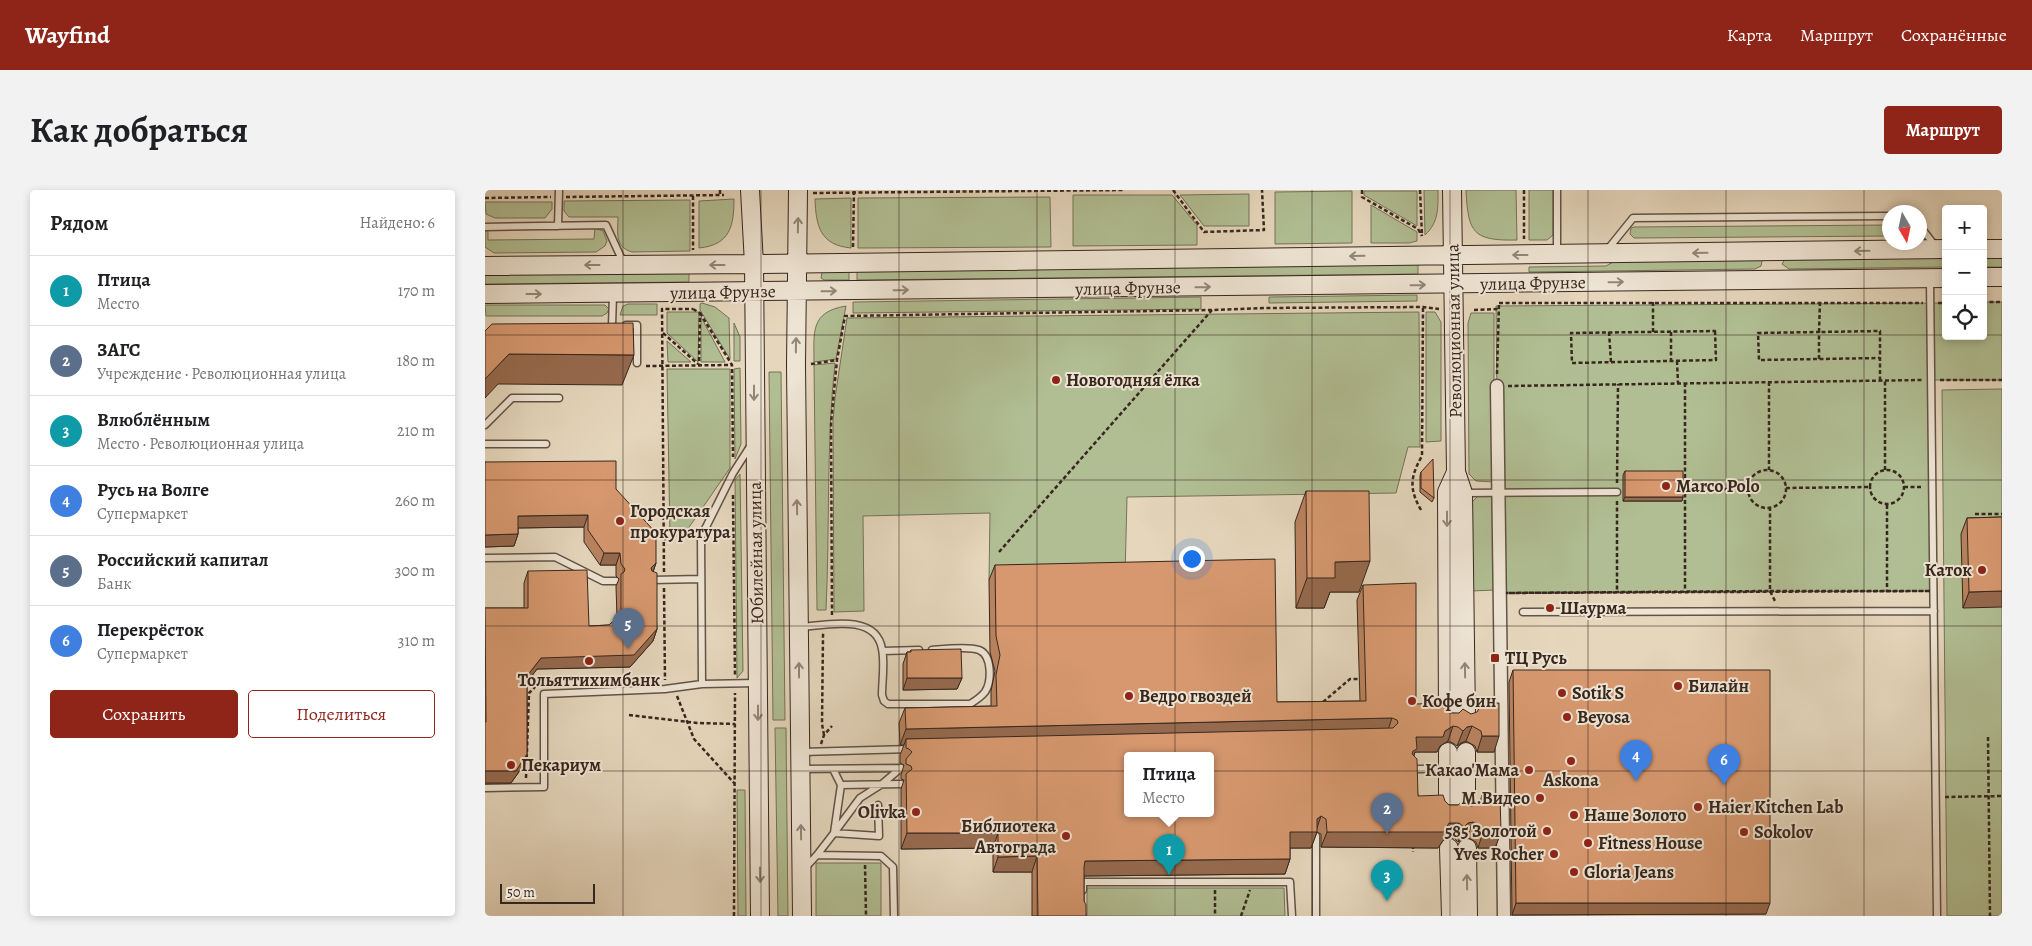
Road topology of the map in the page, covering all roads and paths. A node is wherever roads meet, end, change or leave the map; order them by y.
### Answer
1 (719, 190) edge
2 (750, 190) edge
3 (1059, 190) edge
4 (1125, 190) edge
5 (1173, 190) edge
6 (1262, 190) edge
7 (1362, 190) edge
8 (1420, 190) edge
9 (1452, 190) edge
10 (1524, 190) edge
11 (1557, 190) edge
12 (854, 191) edge
13 (805, 192) edge
14 (559, 194) edge
15 (720, 195) junction
16 (724, 195) dead end
17 (693, 196) junction
18 (485, 198) edge
19 (1882, 216) edge
20 (558, 226) junction
21 (485, 227) edge
22 (1927, 233) edge
23 (1422, 236) junction
24 (1524, 239) dead end
25 (853, 247) dead end
26 (1942, 249) edge
27 (1987, 249) edge
28 (2002, 249) edge
29 (693, 251) dead end
30 (1771, 252) junction
31 (1557, 254) junction
32 (1605, 254) junction
33 (1422, 255) junction
34 (1453, 255) junction
35 (797, 263) junction
36 (754, 264) junction
37 (625, 265) junction
38 (485, 266) edge
39 (2002, 277) edge
40 (1938, 278) edge
41 (1987, 278) edge
42 (1771, 280) junction
43 (1453, 284) junction
44 (797, 291) junction
45 (754, 292) junction
46 (613, 293) junction
47 (485, 294) edge
48 (693, 301) junction
49 (1653, 302) junction
50 (1820, 302) junction
51 (1987, 302) edge
52 (2002, 302) edge
53 (1931, 303) junction
54 (1942, 303) edge
55 (1423, 307) junction
56 (1439, 309) dead end
57 (1212, 310) junction
58 (1474, 310) dead end
59 (1499, 310) junction
60 (700, 313) junction
61 (602, 326) edge
62 (612, 326) junction
63 (662, 332) junction
64 (1609, 332) junction
65 (1653, 332) junction
66 (1671, 332) junction
67 (1819, 332) junction
68 (1880, 358) junction
69 (1819, 359) junction
70 (837, 360) junction
71 (1671, 361) junction
72 (1677, 361) junction
73 (1611, 362) junction
74 (637, 363) dead end
75 (811, 364) dead end
76 (699, 365) junction
77 (732, 365) junction
78 (644, 366) dead end
79 (663, 366) junction
80 (1880, 380) junction
81 (1885, 380) junction
82 (1931, 380) junction
83 (2002, 380) edge
84 (1769, 382) junction
85 (1678, 383) junction
86 (1685, 383) junction
87 (1497, 386) junction
88 (559, 398) dead end
89 (485, 425) edge
90 (755, 440) junction
91 (485, 444) edge
92 (546, 444) dead end
93 (1769, 470) junction
94 (1885, 470) junction
95 (1456, 472) junction
96 (733, 473) junction
97 (1869, 487) junction
98 (1904, 487) junction
99 (1933, 487) junction
100 (1786, 488) junction
101 (1683, 489) junction
102 (1749, 489) junction
103 (1498, 492) junction
104 (1617, 492) dead end
105 (1463, 493) junction
106 (1887, 505) junction
107 (1770, 507) junction
108 (1421, 510) dead end
109 (1975, 514) dead end
110 (2002, 514) edge
111 (664, 539) junction
112 (674, 539) dead end
113 (999, 552) dead end
114 (485, 558) edge
115 (701, 579) junction
116 (652, 580) edge
117 (664, 580) junction
118 (616, 581) dead end
119 (1770, 591) junction
120 (1887, 591) junction
121 (1933, 591) junction
122 (1685, 592) junction
123 (1499, 593) junction
124 (1779, 611) junction
125 (1934, 611) junction
126 (1523, 612) dead end
127 (832, 625) junction
128 (798, 627) junction
129 (883, 651) junction
130 (1368, 678) edge
131 (655, 679) dead end
132 (735, 683) junction
133 (757, 683) junction
134 (701, 684) junction
135 (665, 688) junction
136 (1320, 706) edge
137 (629, 715) dead end
138 (687, 722) junction
139 (735, 724) junction
140 (832, 726) dead end
141 (824, 735) junction
142 (1988, 737) dead end
143 (920, 749) edge
144 (819, 751) junction
145 (1465, 752) dead end
146 (1448, 760) joint
147 (800, 761) junction
148 (833, 769) junction
149 (1411, 769) edge
150 (526, 783) dead end
151 (882, 784) junction
152 (901, 784) dead end
153 (736, 785) junction
154 (841, 785) junction
155 (485, 788) edge
156 (1989, 796) junction
157 (2002, 796) edge
158 (1936, 797) junction
159 (878, 805) dead end
160 (1449, 811) edge
161 (1467, 811) edge
162 (834, 833) junction
163 (1316, 836) edge
164 (1413, 839) edge
165 (1413, 852) dead end
166 (817, 855) junction
167 (865, 856) junction
168 (801, 873) junction
169 (1215, 882) junction
170 (1253, 882) junction
171 (1083, 899) edge
172 (734, 916) edge
173 (760, 916) edge
174 (802, 916) edge
175 (865, 916) edge
176 (894, 916) edge
177 (1215, 916) edge
178 (1241, 916) edge
179 (1292, 916) edge
180 (1316, 916) edge
181 (1451, 916) edge
182 (1468, 916) edge
183 (1505, 916) edge
184 (1937, 916) edge
185 (1990, 916) edge

1 - 15 path
2 - 36 main road, Юбилейная улица
3 - 4 path
3 - 12 path
5 - 6 path
7 - 23 path
8 - 23 path
9 - 34 main road, Революционная улица
10 - 24 path
11 - 31 lane
12 - 13 path
12 - 25 path
35 -> 13 main road
14 - 17 path
14 - 18 path
14 - 20 lane
15 - 16 path
15 - 17 path
17 - 29 path
19 - 32 lane
20 - 21 lane
20 - 37 lane
22 - 26 lane
23 - 33 path
26 -> 30 main road, улица Фрунзе
27 - 28 main road
30 -> 32 main road, улица Фрунзе
30 - 42 main road
31 - 32 main road, улица Фрунзе
31 -> 34 main road, улица Фрунзе
33 - 34 main road, улица Фрунзе
33 -> 35 main road, улица Фрунзе
34 - 43 main road, Революционная улица
35 - 36 main road, улица Фрунзе
35 - 44 main road
36 -> 37 main road, улица Фрунзе
36 - 45 main road, Юбилейная улица
37 -> 38 main road, улица Фрунзе
39 - 41 main road
40 - 42 main road, улица Фрунзе
40 - 53 lane
43 -> 42 main road, улица Фрунзе
44 -> 43 main road, улица Фрунзе
43 - 95 main road, Революционная улица
44 - 45 main road, улица Фрунзе
128 -> 44 main road
45 - 48 main road, улица Фрунзе
45 -> 90 main road, Юбилейная улица
47 -> 46 main road, улица Фрунзе
46 - 48 main road, улица Фрунзе
46 - 62 lane
48 - 60 path
48 - 63 path
49 - 50 path
49 - 59 path
49 - 65 path
50 - 53 path
50 - 67 path
51 - 52 path
53 - 54 path
53 - 82 lane
55 - 56 path
55 - 57 path
55 - 108 path
57 - 70 path
57 - 113 path
58 - 59 path
59 - 87 path
60 - 76 path
60 - 77 path
61 - 62 lane
62 - 74 lane
63 - 76 path
63 - 79 path
64 - 65 path
64 - 73 path
64 - 73 path
65 - 66 path
66 - 71 path
66 - 72 path
67 - 68 path
67 - 69 path
67 - 69 path
68 - 69 path
68 - 80 path
70 - 75 path
70 - 127 path
71 - 72 path
71 - 73 path
72 - 85 path
76 - 77 path
76 - 79 path
77 - 96 path
78 - 79 path
79 - 111 path
80 - 81 path
80 - 84 path
81 - 82 path
81 - 94 path
82 - 83 path
82 - 99 lane
84 - 86 path
84 - 93 path
85 - 86 path
85 - 87 path
86 - 101 path
87 - 103 street
88 - 89 lane
90 - 96 lane
90 - 133 main road, Юбилейная улица
91 - 92 lane
93 - 100 path
93 - 102 path
94 - 97 path
94 - 98 path
95 - 105 main road, Революционная улица
95 -> 105 main road, Революционная улица
96 - 115 lane
96 - 132 path
97 - 100 path
97 - 106 path
98 - 99 path
98 - 106 path
99 - 121 lane
100 - 107 path
101 - 102 path
101 - 122 path
102 - 107 path
103 - 104 lane
103 - 105 lane
103 - 123 street
106 - 120 path
107 - 119 path
109 - 110 path
111 - 112 path
111 - 117 path
114 - 118 lane
115 - 117 lane
115 - 134 lane
116 - 117 lane
117 - 135 path
119 - 120 path
119 - 122 path
119 - 124 path
120 - 121 path
121 - 123 path
121 - 125 lane
122 - 123 path
123 - 183 street
124 - 125 lane
124 - 126 lane
125 - 158 lane
127 - 128 lane
127 - 129 lane
127 - 141 path
147 -> 128 main road
129 - 129 lane
130 - 136 path
131 - 150 path
132 - 133 lane
132 - 134 lane
132 - 139 path
133 -> 173 main road, Юбилейная улица
134 - 135 lane
135 - 138 path
135 - 155 lane
137 - 138 path
138 - 139 path
138 - 153 path
139 - 153 path
140 - 141 path
141 - 144 path
142 - 156 path
143 - 144 lane
144 - 147 lane
145 - 161 main road
146 - 149 lane
146 - 160 main road
147 - 148 lane
168 -> 147 main road
148 - 151 lane
148 - 154 lane
151 - 152 lane
151 - 154 lane
151 - 162 lane
153 - 172 path
154 - 162 lane
156 - 157 path
156 - 158 path
156 - 185 path
158 - 184 lane
159 - 162 lane
162 - 166 lane
163 - 180 lane
164 - 165 path
166 - 167 lane
166 - 168 lane
167 - 175 path
167 - 176 lane
168 - 174 main road
169 - 170 lane
169 - 171 lane
169 - 177 path
170 - 178 path
170 - 179 lane
182 -> 181 main road

